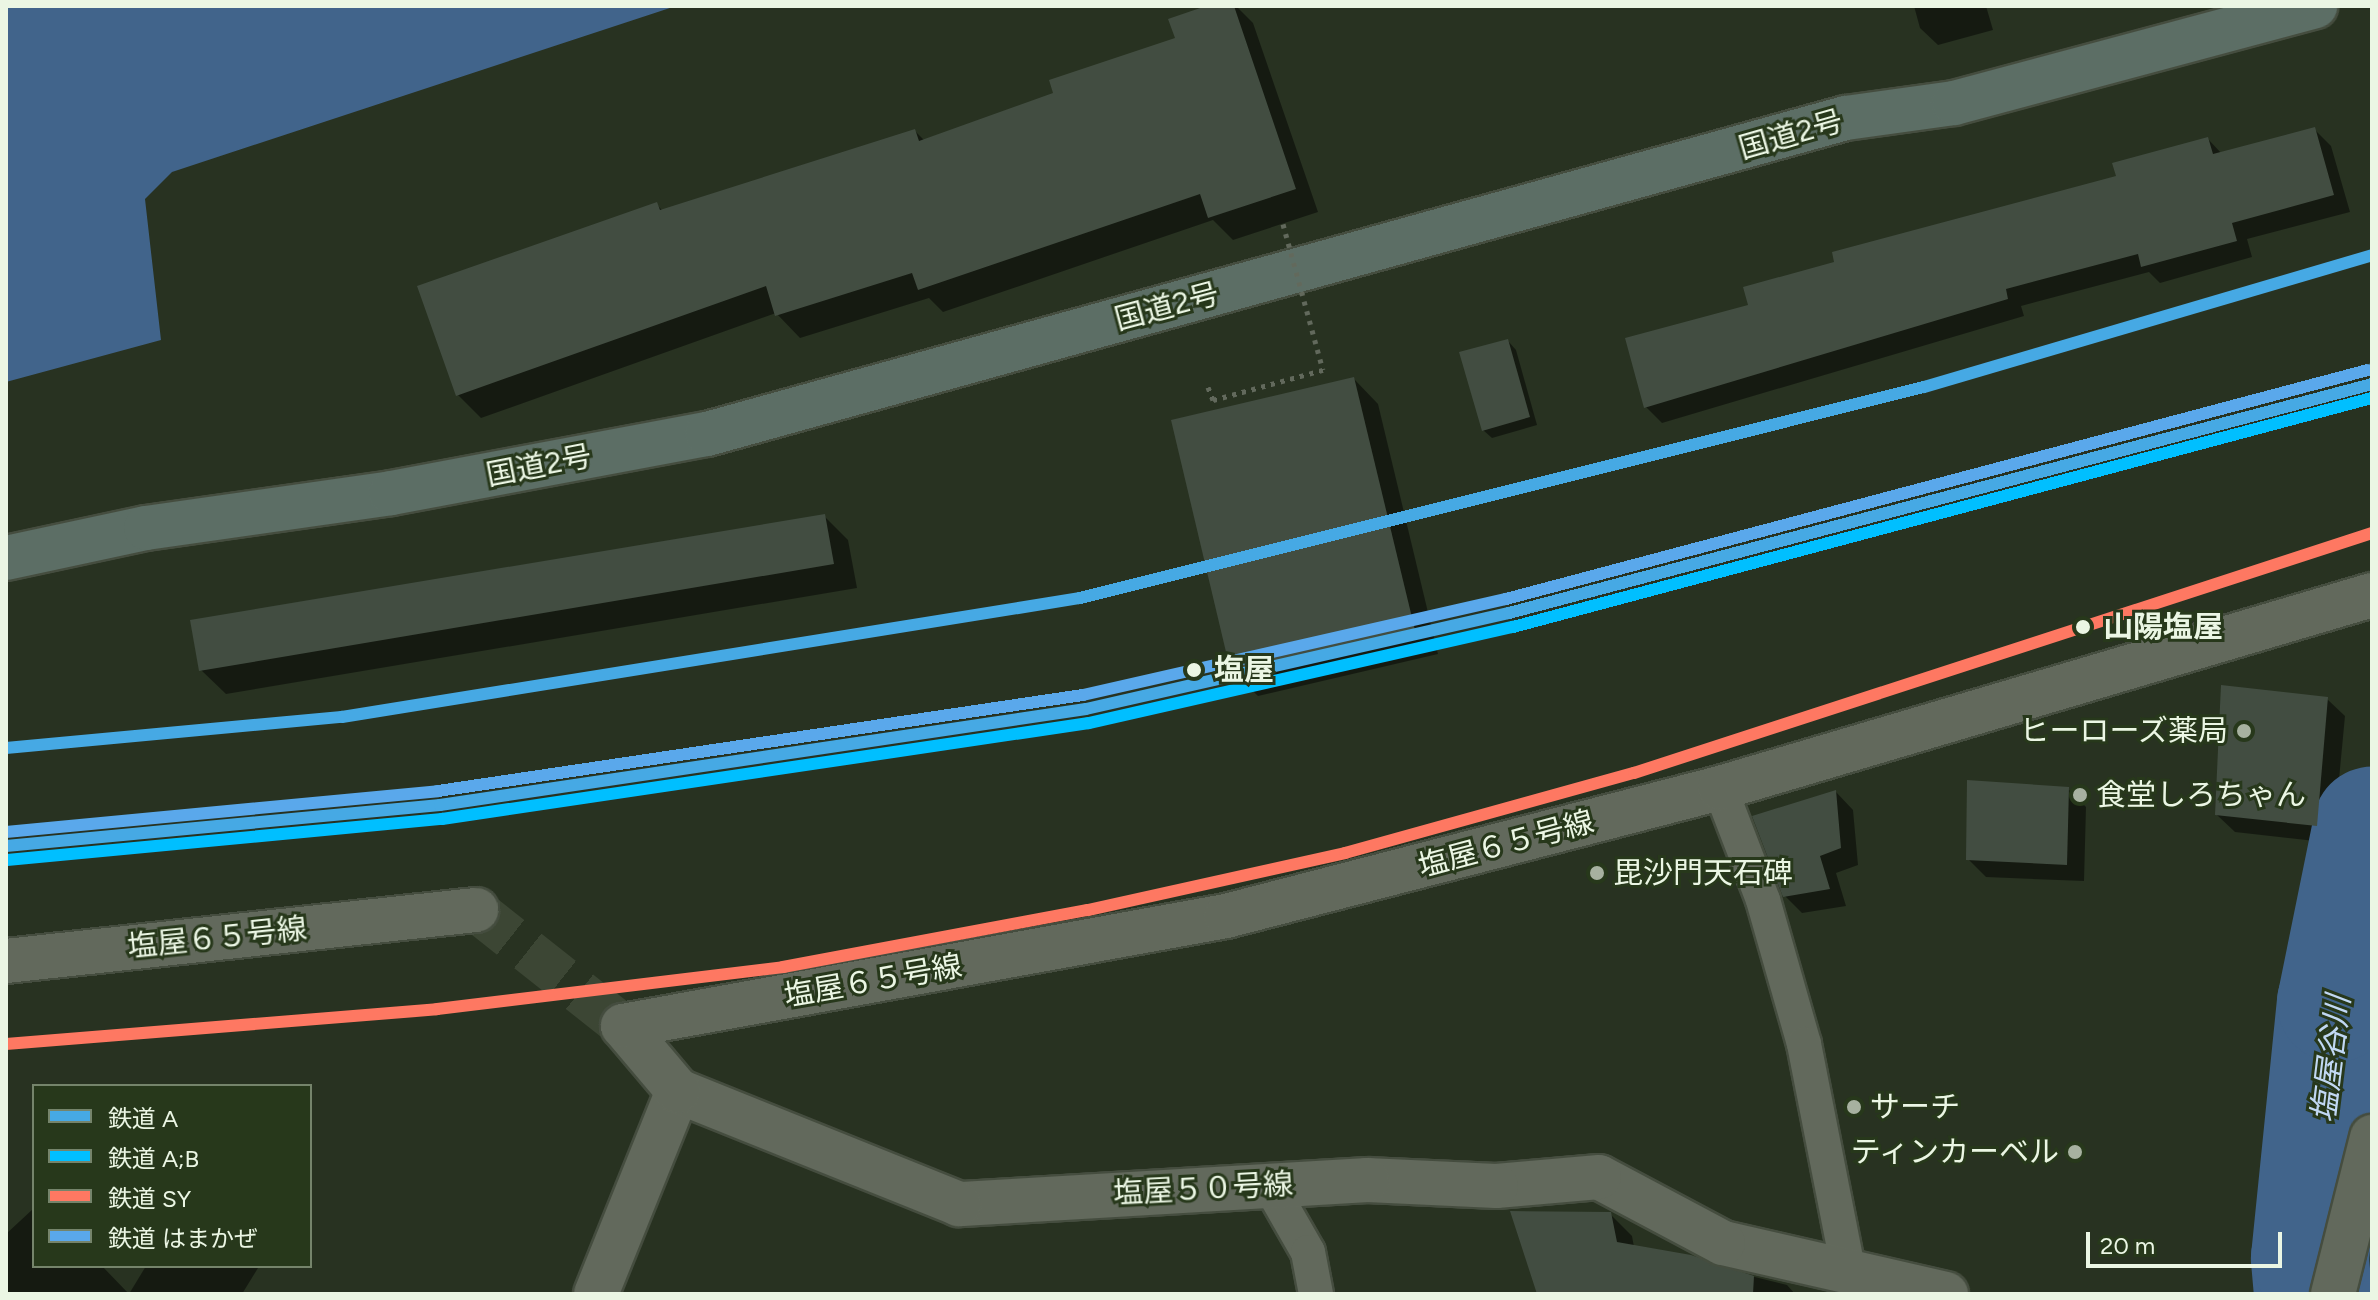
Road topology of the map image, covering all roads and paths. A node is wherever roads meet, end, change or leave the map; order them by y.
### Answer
1 (2315, 6) edge
2 (1283, 224) dead end
3 (1208, 387) dead end
4 (6, 558) edge
5 (2364, 597) edge
6 (1720, 788) junction
7 (476, 910) tunnel mouth
8 (6, 961) edge
9 (678, 1091) junction
10 (2372, 1137) edge
11 (1269, 1184) junction
12 (1848, 1269) junction
13 (596, 1294) edge
14 (1316, 1294) edge
15 (1946, 1294) edge
16 (2333, 1294) edge

1 - 4 highway, 国道2号
2 - 3 path, bridge
5 - 6 street, 塩屋６５号線
6 - 9 street, 塩屋６５号線
6 - 12 lane
7 - 8 street, 塩屋６５号線
9 - 11 street, 塩屋５０号線
9 - 13 street
10 - 16 street
11 - 12 street, 塩屋５０号線
11 - 14 lane
12 - 15 street, 塩屋５０号線

